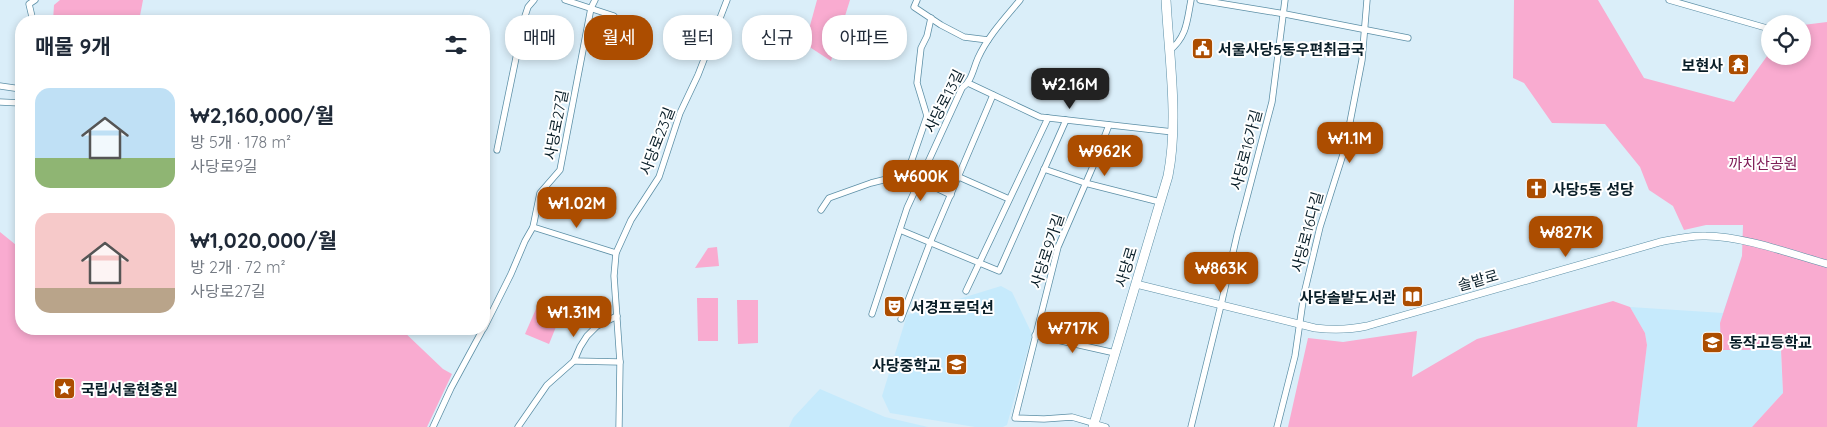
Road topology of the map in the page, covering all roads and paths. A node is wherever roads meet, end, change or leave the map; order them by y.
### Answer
1 (35, 0) edge
2 (534, 0) edge
3 (564, 0) edge
4 (595, 0) edge
5 (727, 0) edge
6 (917, 0) edge
7 (1020, 0) edge
8 (1166, 0) edge
9 (1191, 0) edge
10 (1200, 0) edge
11 (1285, 0) edge
12 (1367, 0) edge
13 (1669, 0) edge
14 (1678, 1) edge
15 (27, 2) edge
16 (590, 8) junction
17 (1285, 14) junction
18 (31, 15) edge
19 (611, 15) edge
20 (930, 18) junction
21 (1761, 27) edge
22 (1365, 30) junction
23 (1408, 38) dead end
24 (988, 40) junction
25 (1169, 51) junction
26 (968, 83) junction
27 (0, 86) edge
28 (15, 88) edge
29 (993, 95) junction
30 (0, 102) edge
31 (15, 102) edge
32 (1048, 118) junction
33 (1066, 120) junction
34 (1109, 125) junction
35 (1173, 132) junction
36 (497, 150) dead end
37 (1044, 169) junction
38 (907, 174) junction
39 (959, 176) junction
40 (920, 181) junction
41 (1085, 183) junction
42 (951, 195) junction
43 (1009, 199) junction
44 (1160, 202) junction
45 (820, 210) dead end
46 (533, 227) junction
47 (900, 230) junction
48 (930, 243) junction
49 (616, 253) junction
50 (980, 262) junction
51 (1827, 264) edge
52 (1136, 284) junction
53 (966, 291) dead end
54 (1222, 305) junction
55 (872, 314) dead end
56 (490, 316) edge
57 (617, 316) junction
58 (901, 318) dead end
59 (1300, 324) junction
60 (480, 335) edge
61 (1035, 335) junction
62 (1115, 353) junction
63 (574, 361) junction
64 (620, 362) junction
65 (1094, 425) edge
66 (433, 427) edge
67 (518, 427) edge
68 (619, 427) edge
69 (1106, 427) edge
70 (1191, 427) edge
71 (1277, 427) edge

1 - 15 street
2 - 36 street
3 - 16 street
4 - 16 street, 사당로27길
5 - 49 street, 사당로23길
6 - 20 street
7 - 24 street, 사당로13길
8 - 25 main road, 사당로
9 - 25 street
10 - 17 street
11 - 17 street, 사당로16가길
12 - 22 street, 사당로16다길
13 - 14 street
14 - 21 street
15 - 18 street
16 - 19 street
16 - 46 street, 사당로27길
17 - 22 street
17 - 54 street, 사당로16가길
20 - 24 street
20 - 38 street
22 - 23 street
22 - 59 street, 사당로16다길
24 - 26 street, 사당로13길
25 - 35 main road, 사당로
26 - 29 street
26 - 40 street, 사당로13길
27 - 28 street
29 - 32 street
29 - 39 street
30 - 31 street
32 - 33 street
32 - 43 street
33 - 34 street
33 - 37 street
34 - 35 street
34 - 41 street, 사당로9가길
35 - 44 main road, 사당로
37 - 41 street
37 - 50 street
38 - 40 street
38 - 45 street
39 - 42 street
39 - 43 street
40 - 42 street
40 - 47 street, 사당로13길
41 - 44 street
41 - 61 street, 사당로9가길
42 - 48 street
43 - 50 street
44 - 52 main road, 사당로
46 - 49 street
46 - 56 street, 사당로27길
47 - 48 street
47 - 55 street, 사당로13길
48 - 50 street
48 - 58 street
49 - 57 street, 사당로23길
50 - 53 street
51 - 59 street, 솔밭로
52 - 54 street, 솔밭로
52 - 62 main road, 사당로
54 - 59 street, 솔밭로
54 - 70 street, 사당로16가길
57 - 63 street
57 - 64 street, 사당로23길
59 - 71 street, 사당로16다길
60 - 66 street, 사당로27길
61 - 62 street
61 - 65 street, 사당로9가길
62 - 65 main road, 사당로
63 - 64 street
63 - 67 street
64 - 68 street, 사당로23길
65 - 69 street

